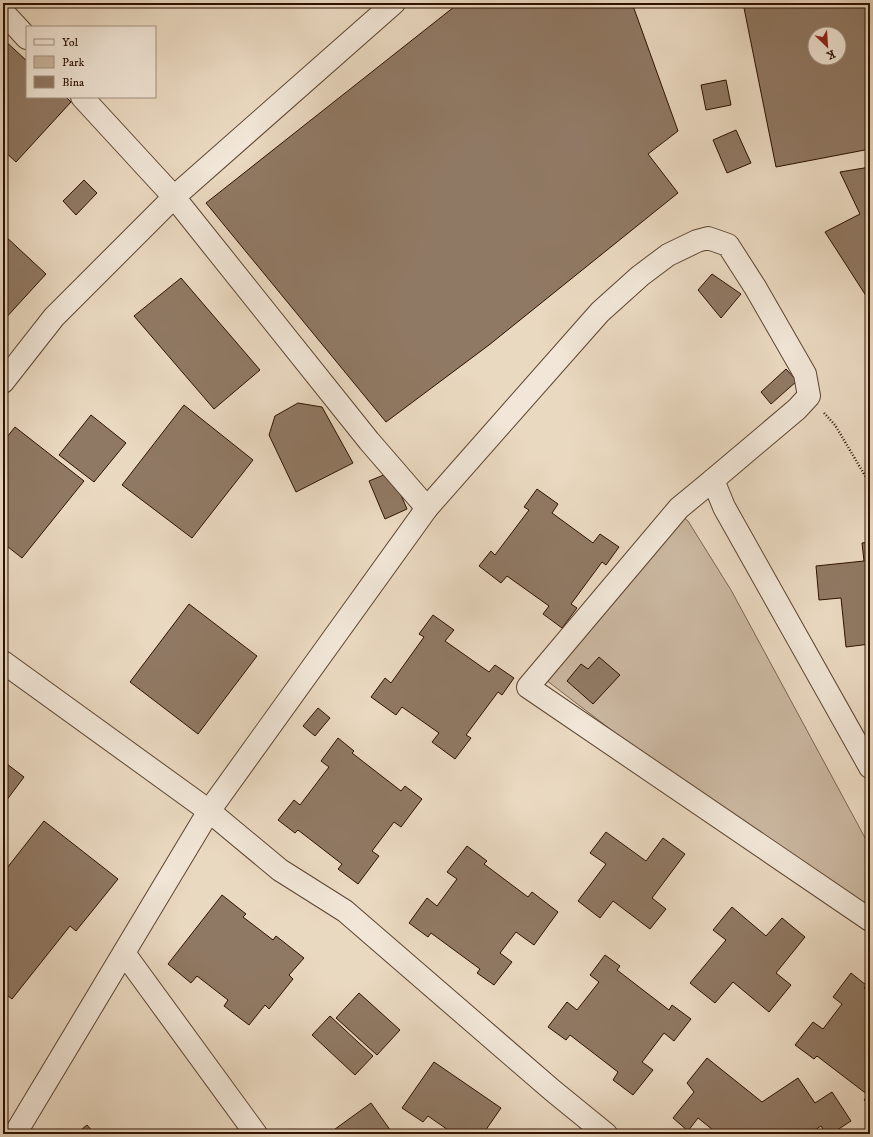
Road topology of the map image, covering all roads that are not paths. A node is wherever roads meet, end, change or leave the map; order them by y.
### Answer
1 (394, 3) edge
2 (3, 12) edge
3 (26, 37) edge
4 (83, 98) edge
5 (174, 197) junction
6 (3, 382) edge
7 (713, 480) junction
8 (426, 508) junction
9 (3, 662) edge
10 (870, 767) edge
11 (209, 811) junction
12 (870, 920) edge
13 (124, 953) junction
14 (15, 1134) edge
15 (256, 1134) edge
16 (606, 1134) edge

1 - 5 street
2 - 3 street
4 - 5 street
5 - 6 street
5 - 8 street
7 - 8 street
7 - 10 street
7 - 12 street
8 - 11 street
9 - 11 street
11 - 13 street
11 - 16 street
13 - 14 street
13 - 15 street

